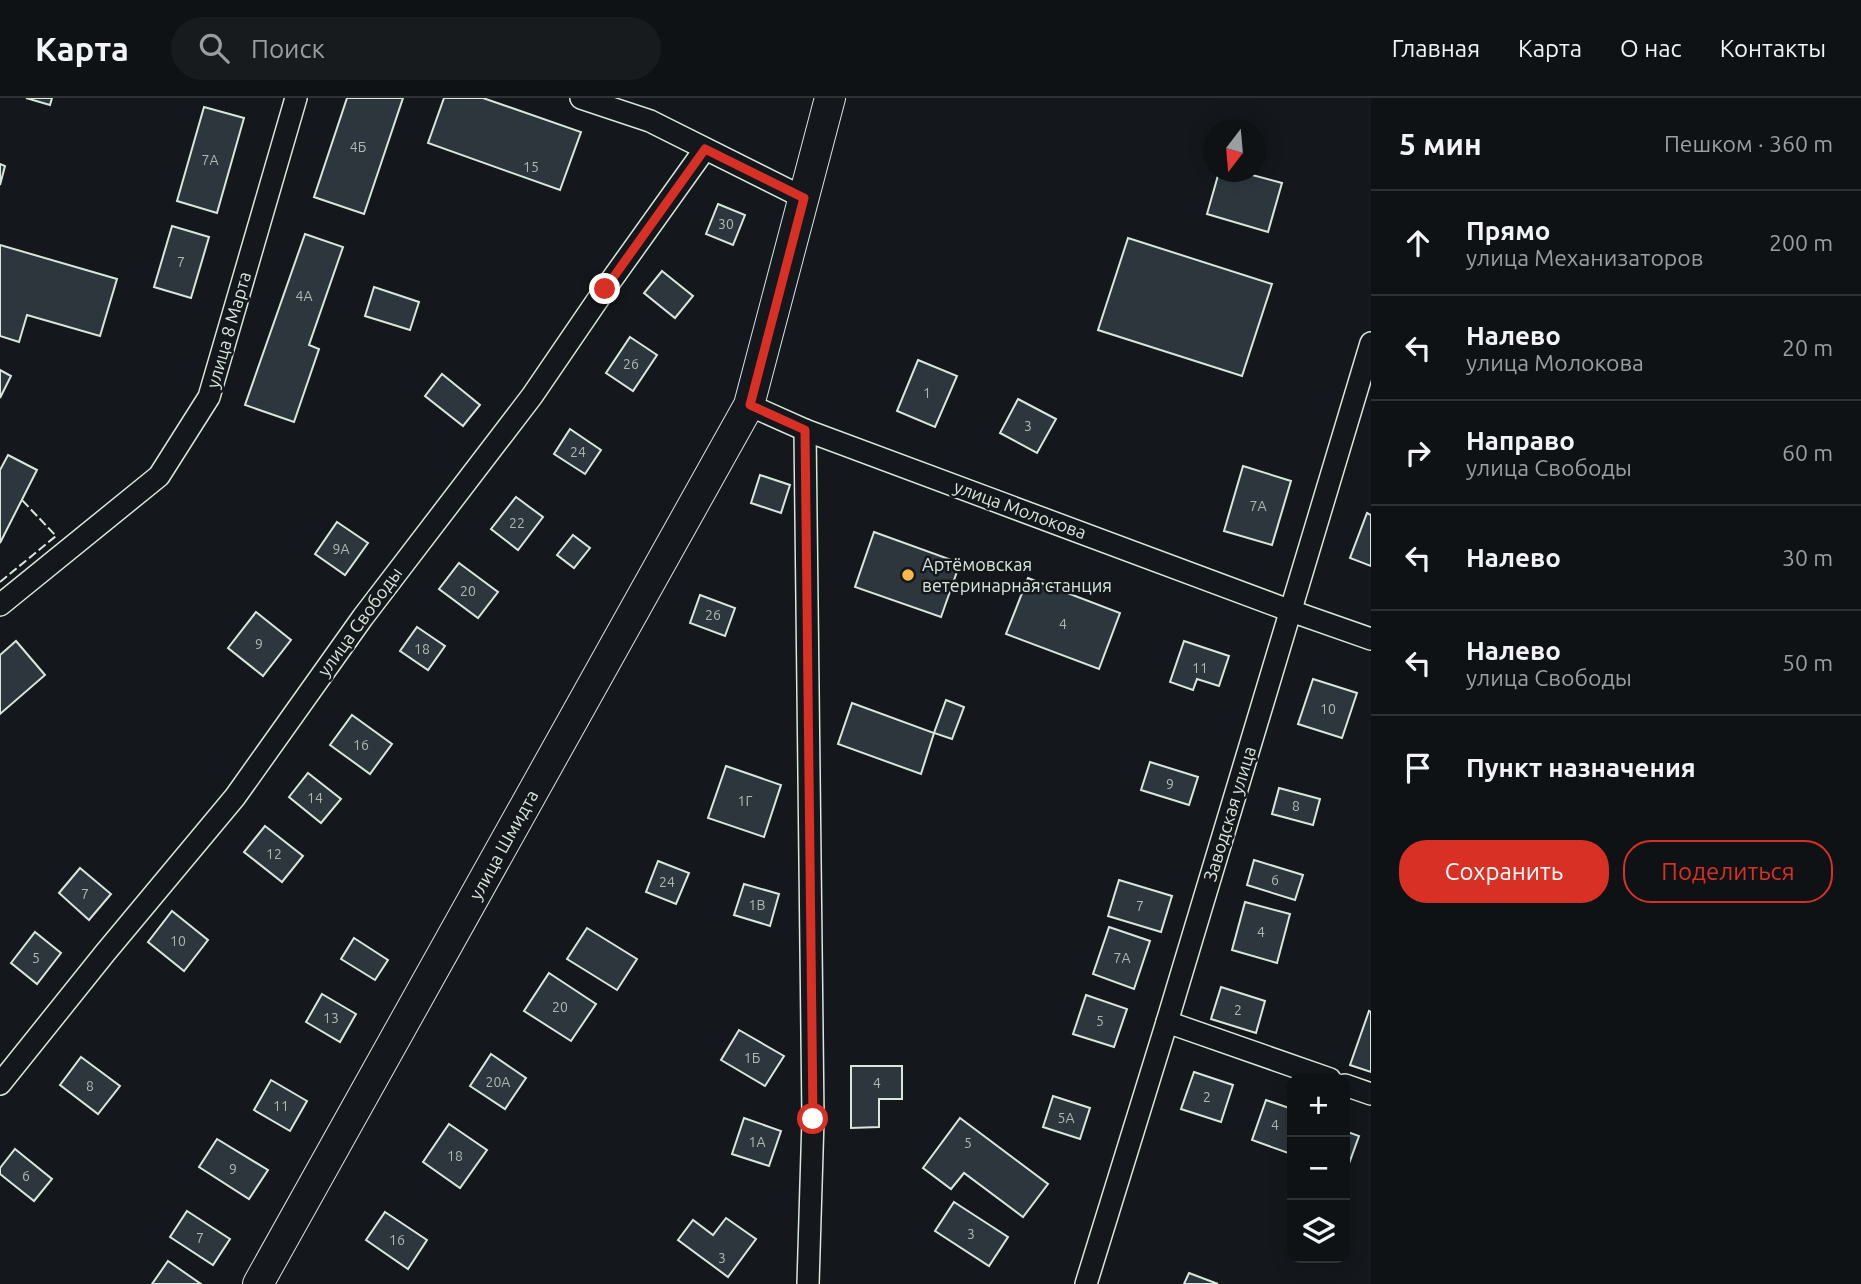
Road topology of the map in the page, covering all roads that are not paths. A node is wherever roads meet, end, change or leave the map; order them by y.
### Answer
1 (296, 98) edge
2 (581, 98) edge
3 (830, 98) edge
4 (705, 149) junction
5 (804, 198) junction
6 (1371, 343) edge
7 (750, 405) junction
8 (805, 430) junction
9 (0, 605) edge
10 (1291, 611) junction
11 (1371, 639) edge
12 (1167, 1022) junction
13 (1315, 1074) edge
14 (0, 1084) edge
15 (1350, 1087) edge
16 (1371, 1094) edge
17 (258, 1284) edge
18 (808, 1284) edge
19 (1086, 1284) edge

1 - 9 street, улица 8 Марта
2 - 4 street
3 - 5 street
4 - 5 street
4 - 14 street, улица Свободы
5 - 7 street
6 - 10 street, Заводская улица
7 - 8 street, улица Молокова
7 - 17 street, улица Шмидта
8 - 10 street, улица Молокова
8 - 18 street
10 - 11 street, улица Молокова
10 - 12 street, Заводская улица
12 - 13 street
12 - 19 street, Заводская улица
15 - 16 street

